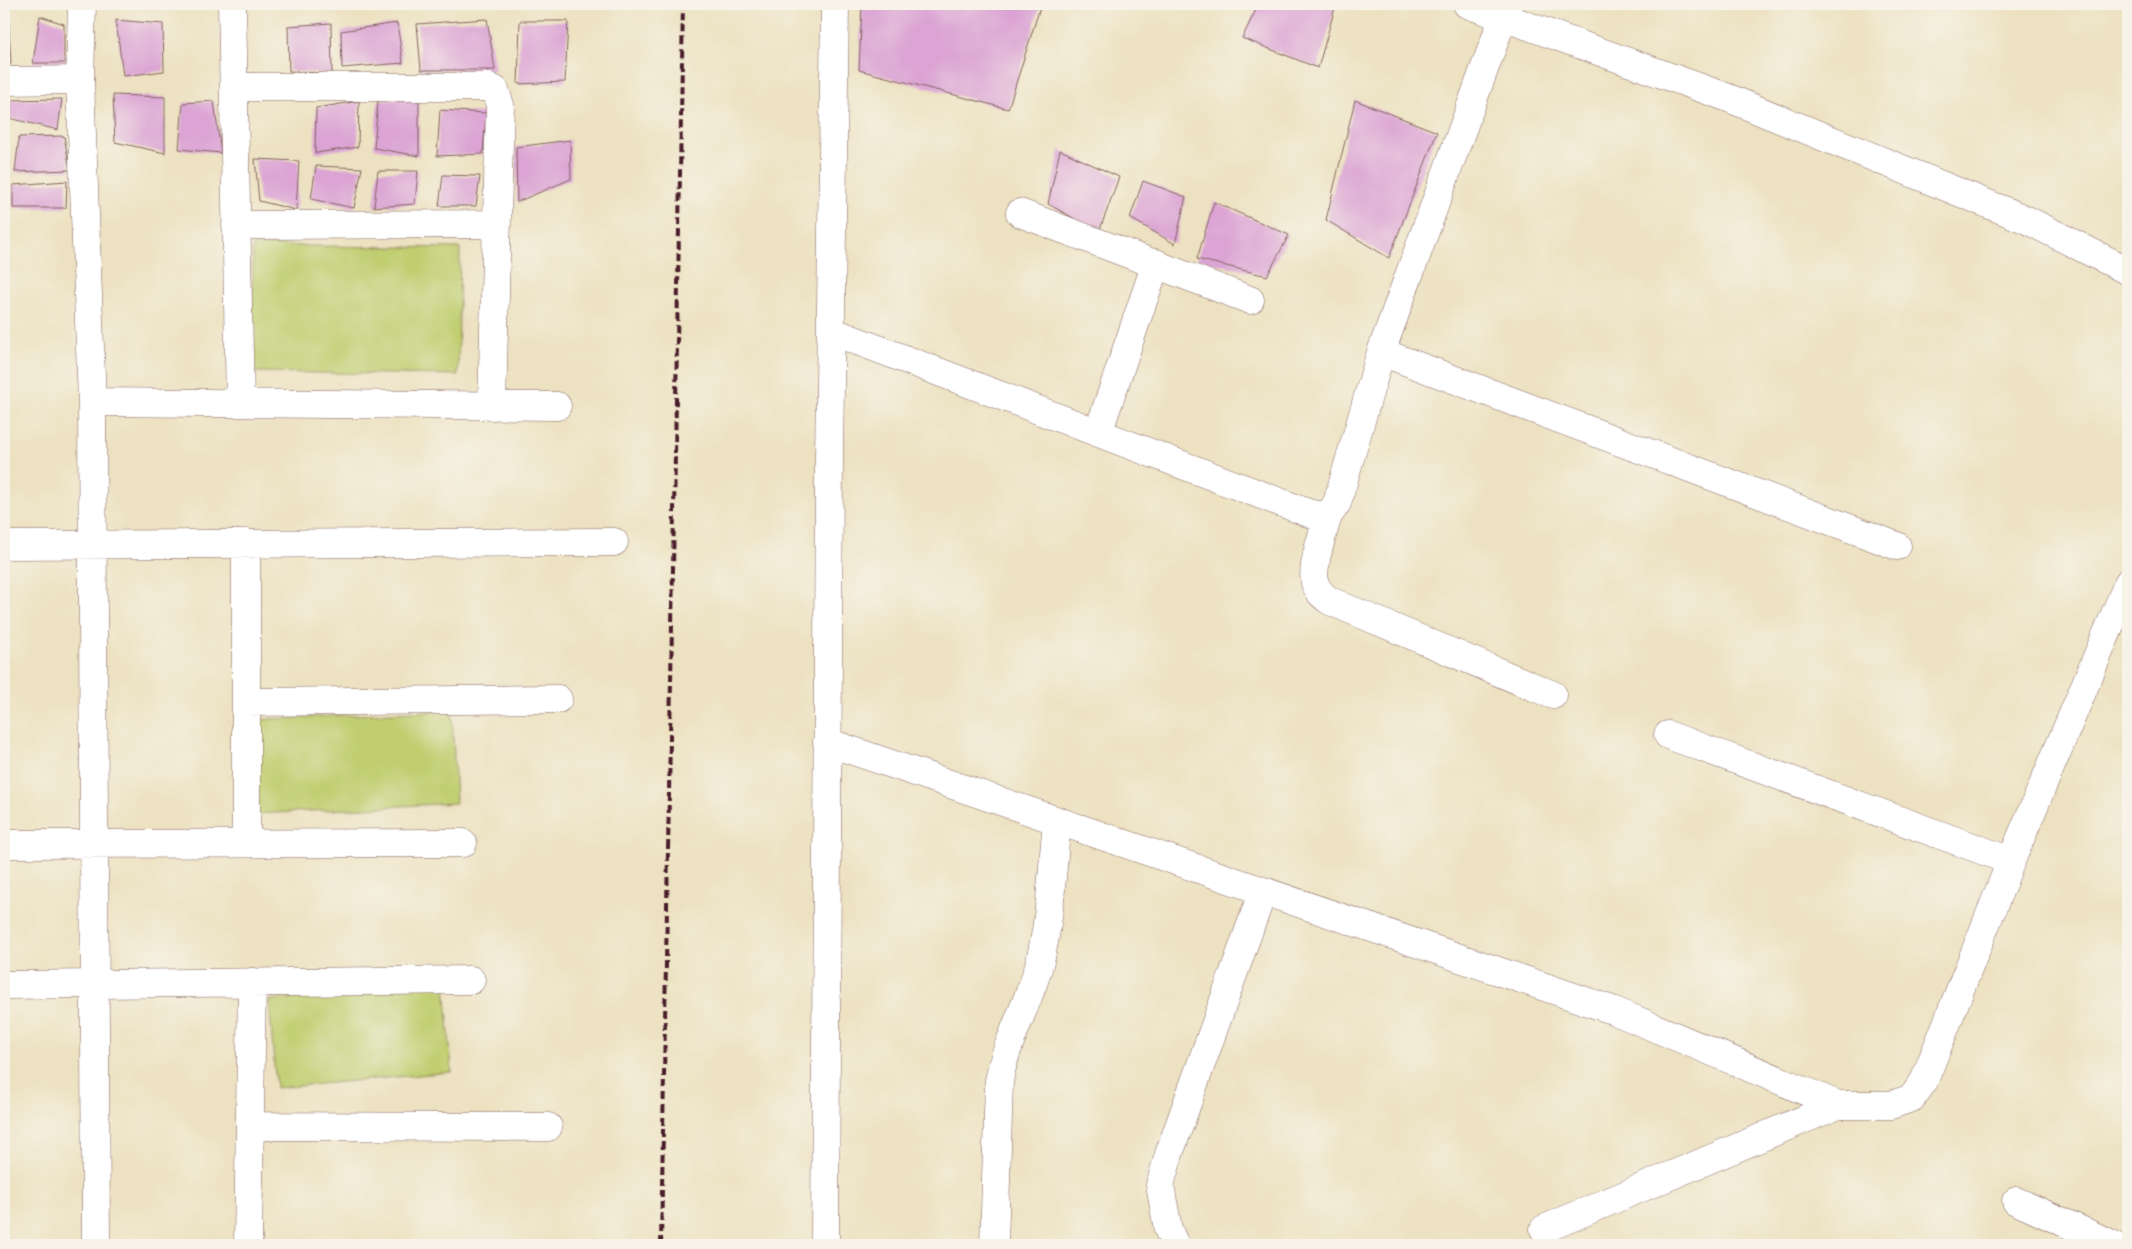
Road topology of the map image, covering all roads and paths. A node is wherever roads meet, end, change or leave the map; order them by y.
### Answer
1 (82, 4) edge
2 (232, 4) edge
3 (834, 4) edge
4 (1467, 4) edge
5 (1505, 11) edge
6 (80, 80) junction
7 (4, 81) edge
8 (234, 87) junction
9 (1020, 213) dead end
10 (497, 224) junction
11 (236, 225) junction
12 (1156, 262) junction
13 (2128, 271) edge
14 (1250, 300) dead end
15 (831, 331) junction
16 (1381, 352) junction
17 (92, 402) junction
18 (240, 403) junction
19 (492, 406) junction
20 (557, 406) dead end
21 (1098, 433) junction
22 (1328, 516) junction
23 (614, 542) dead end
24 (246, 543) junction
25 (91, 544) junction
26 (4, 545) edge
27 (1897, 546) dead end
28 (2128, 583) edge
29 (1553, 695) dead end
30 (558, 699) dead end
31 (246, 702) junction
32 (1668, 735) dead end
33 (827, 742) junction
34 (1057, 820) junction
35 (246, 843) junction
36 (463, 843) dead end
37 (4, 844) edge
38 (93, 844) junction
39 (2011, 861) junction
40 (1263, 891) junction
41 (472, 980) dead end
42 (252, 982) junction
43 (94, 983) junction
44 (4, 985) edge
45 (1838, 1105) junction
46 (250, 1126) junction
47 (548, 1127) dead end
48 (2016, 1201) dead end
49 (1544, 1228) dead end
50 (96, 1245) edge
51 (248, 1245) edge
52 (825, 1245) edge
53 (994, 1245) edge
54 (1175, 1245) edge
55 (2114, 1245) edge

1 - 6 street
2 - 8 street
3 - 15 street
4 - 5 street
5 - 13 street
5 - 16 street
6 - 7 street
6 - 17 street
8 - 10 street
8 - 11 street
9 - 12 street
10 - 11 street
10 - 19 street
11 - 18 street
12 - 14 street
12 - 21 street
15 - 21 street
15 - 33 street
16 - 22 street
16 - 27 street
17 - 18 street
17 - 25 street
18 - 19 street
19 - 20 street
21 - 22 street
22 - 29 street
23 - 24 street
24 - 25 street
24 - 31 street
25 - 26 street
25 - 38 street
28 - 39 street
30 - 31 street
31 - 35 street
32 - 39 street
33 - 34 street
33 - 52 street
34 - 40 street
34 - 53 street
35 - 36 street
35 - 38 street
37 - 38 street
38 - 43 street
39 - 45 street
40 - 45 street
40 - 54 street
41 - 42 street
42 - 43 street
42 - 46 street
43 - 44 street
43 - 50 street
45 - 49 street
46 - 47 street
46 - 51 street
48 - 55 street

